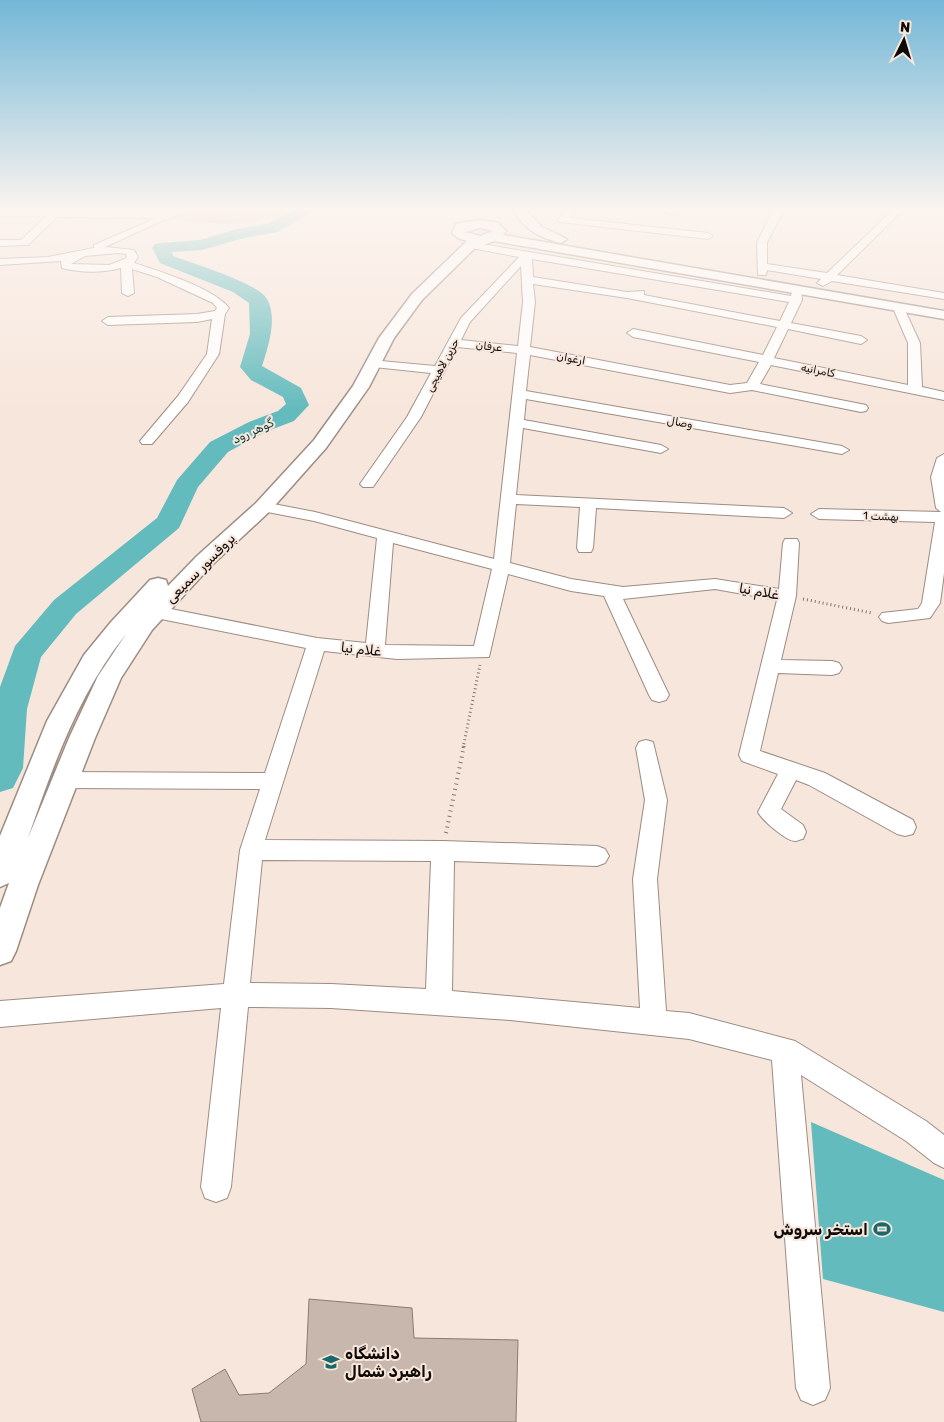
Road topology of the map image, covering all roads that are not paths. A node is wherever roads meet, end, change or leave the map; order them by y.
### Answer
1 (127, 276) edge
2 (164, 276) edge
3 (426, 276) edge
4 (437, 276) edge
5 (506, 276) edge
6 (528, 276) edge
7 (652, 276) edge
8 (701, 276) edge
9 (798, 276) edge
10 (830, 276) edge
11 (528, 280) junction
12 (825, 281) junction
13 (697, 284) junction
14 (128, 293) dead end
15 (628, 295) junction
16 (797, 295) junction
17 (944, 296) edge
18 (944, 305) edge
19 (899, 308) junction
20 (219, 314) junction
21 (944, 315) edge
22 (108, 321) dead end
23 (783, 325) junction
24 (633, 333) dead end
25 (861, 340) dead end
26 (454, 343) junction
27 (524, 350) junction
28 (767, 360) junction
29 (374, 364) junction
30 (439, 370) junction
31 (752, 386) junction
32 (915, 390) junction
33 (519, 394) junction
34 (944, 396) edge
35 (861, 408) dead end
36 (516, 423) junction
37 (147, 440) dead end
38 (661, 449) dead end
39 (842, 450) dead end
40 (944, 458) edge
41 (368, 484) dead end
42 (508, 499) junction
43 (588, 503) junction
44 (263, 507) junction
45 (944, 508) edge
46 (784, 513) dead end
47 (819, 514) dead end
48 (944, 517) edge
49 (384, 536) junction
50 (791, 543) dead end
51 (585, 548) dead end
52 (501, 568) junction
53 (611, 591) junction
54 (787, 596) junction
55 (156, 612) junction
56 (888, 616) road end
57 (317, 644) junction
58 (375, 651) junction
59 (771, 666) junction
60 (832, 668) dead end
61 (659, 695) dead end
62 (646, 748) dead end
63 (791, 770) junction
64 (65, 780) junction
65 (273, 781) junction
66 (905, 827) dead end
67 (795, 832) dead end
68 (251, 850) junction
69 (443, 851) junction
70 (597, 856) dead end
71 (0, 874) edge
72 (0, 951) edge
73 (235, 995) junction
74 (439, 1003) junction
75 (0, 1014) edge
76 (654, 1022) junction
77 (785, 1050) junction
78 (944, 1152) edge
79 (216, 1187) dead end
80 (813, 1388) dead end

1 - 14 street
2 - 20 street
3 - 71 main road, پروفسور سمیعی
4 - 29 main road, پروفسور سمیعی
5 - 26 street, حزین لاهیجی
6 - 11 street
7 - 13 street
8 - 16 main road
9 - 12 main road
10 - 12 street
11 - 15 street
11 - 27 street
12 - 17 street
12 - 18 main road
13 - 15 street
13 - 16 street
15 - 23 street
16 - 19 main road
16 - 23 street
19 - 21 main road
19 - 32 street
20 - 22 street
20 - 37 street
23 - 25 street
23 - 28 street
24 - 28 street, کامرانیه
26 - 27 street, عرفان
26 - 30 street, حزین لاهیجی
27 - 31 street, ارغوان
27 - 33 street
28 - 31 street
28 - 32 street, کامرانیه
29 - 30 street
29 - 44 main road, پروفسور سمیعی
30 - 41 street, حزین لاهیجی
31 - 35 street, ارغوان
32 - 34 street, کامرانیه
33 - 36 street
33 - 39 street, وصال
36 - 38 street
36 - 42 street
40 - 45 street
42 - 43 street
42 - 52 street
43 - 46 street
43 - 51 street
44 - 49 street, غلام نیا
44 - 55 main road, پروفسور سمیعی
47 - 48 street, بهشت 1
48 - 56 street
49 - 52 street, غلام نیا
49 - 58 street
50 - 54 street
52 - 53 street, غلام نیا
52 - 58 street, غلام نیا
53 - 54 street, غلام نیا
53 - 61 street
54 - 59 street
55 - 57 street, غلام نیا
55 - 64 main road, پروفسور سمیعی
57 - 58 street, غلام نیا
57 - 65 street
59 - 60 street
59 - 63 street
62 - 76 street
63 - 66 street
63 - 67 street
64 - 65 street
64 - 72 main road, پروفسور سمیعی
65 - 68 street
68 - 69 street
68 - 73 street
69 - 70 street
69 - 74 street
73 - 74 street
73 - 75 street
73 - 79 street
74 - 76 street
76 - 77 street
77 - 78 street
77 - 80 street

